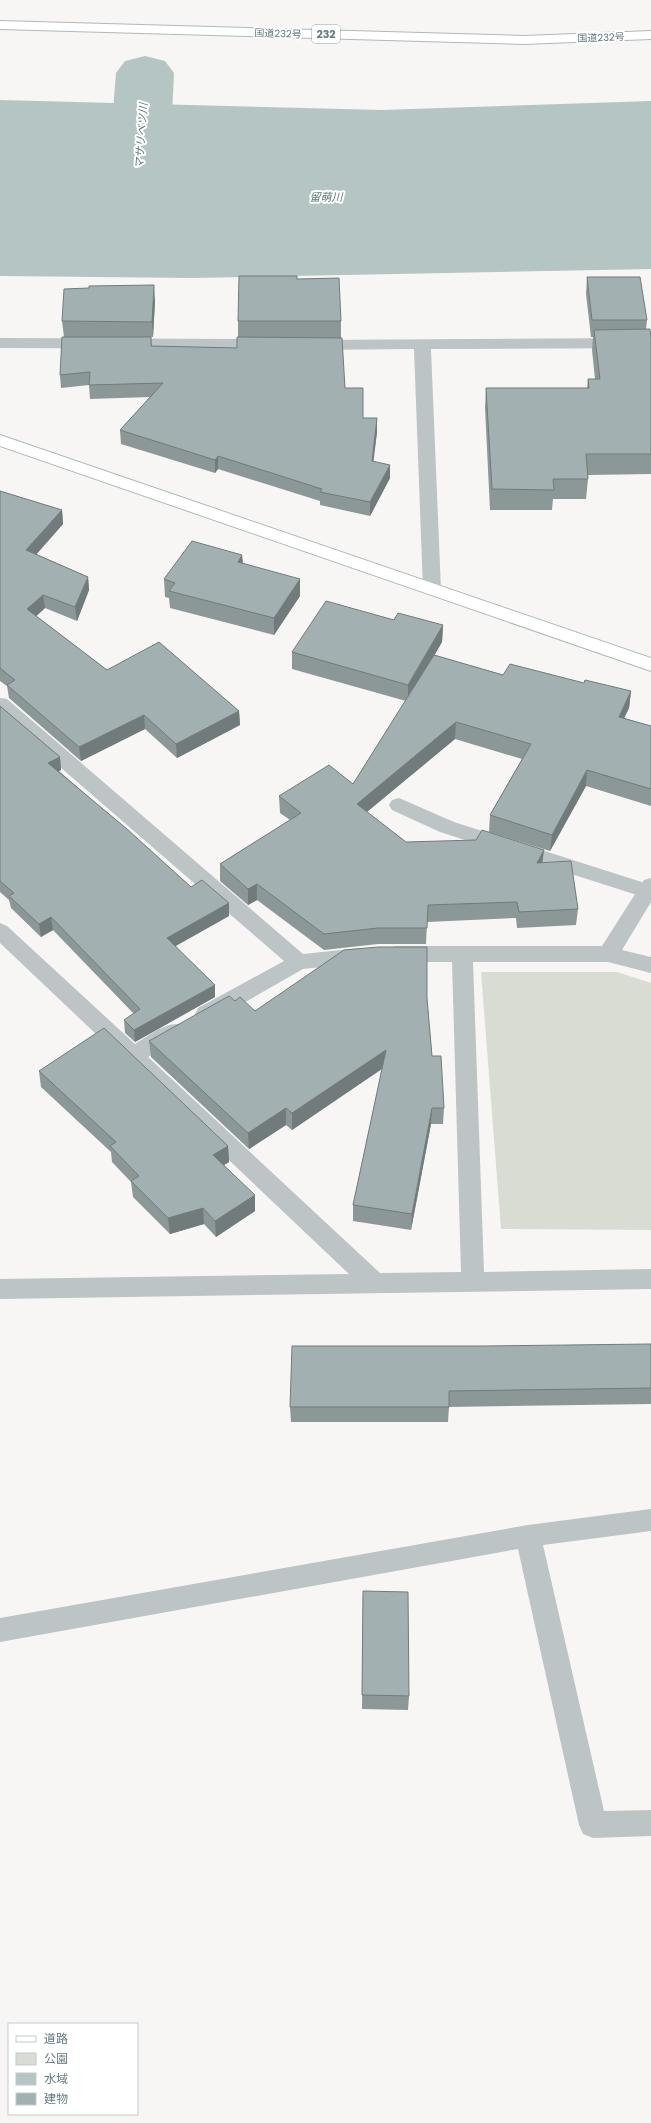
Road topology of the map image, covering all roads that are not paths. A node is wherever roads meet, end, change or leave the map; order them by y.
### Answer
1 (0, 25) edge
2 (651, 35) edge
3 (0, 343) edge
4 (651, 343) edge
5 (422, 345) junction
6 (0, 440) edge
7 (432, 590) junction
8 (651, 665) edge
9 (0, 704) edge
10 (399, 805) dead end
11 (649, 888) edge
12 (0, 931) edge
13 (462, 954) junction
14 (608, 954) junction
15 (300, 962) junction
16 (651, 965) edge
17 (134, 1055) junction
18 (651, 1279) edge
19 (473, 1281) junction
20 (373, 1282) junction
21 (0, 1289) edge
22 (651, 1520) edge
23 (528, 1536) junction
24 (0, 1630) edge
25 (651, 1824) edge

1 - 2 main road, 国道232号 / 232
3 - 5 street
4 - 5 street
5 - 7 street
6 - 7 main road
7 - 8 main road
9 - 15 street
10 - 11 street
11 - 14 street
12 - 17 street
13 - 14 street
13 - 15 street
13 - 19 street
14 - 16 street
15 - 17 street
17 - 20 street
18 - 19 street
19 - 20 street
20 - 21 street
22 - 23 street
23 - 24 street
23 - 25 street

